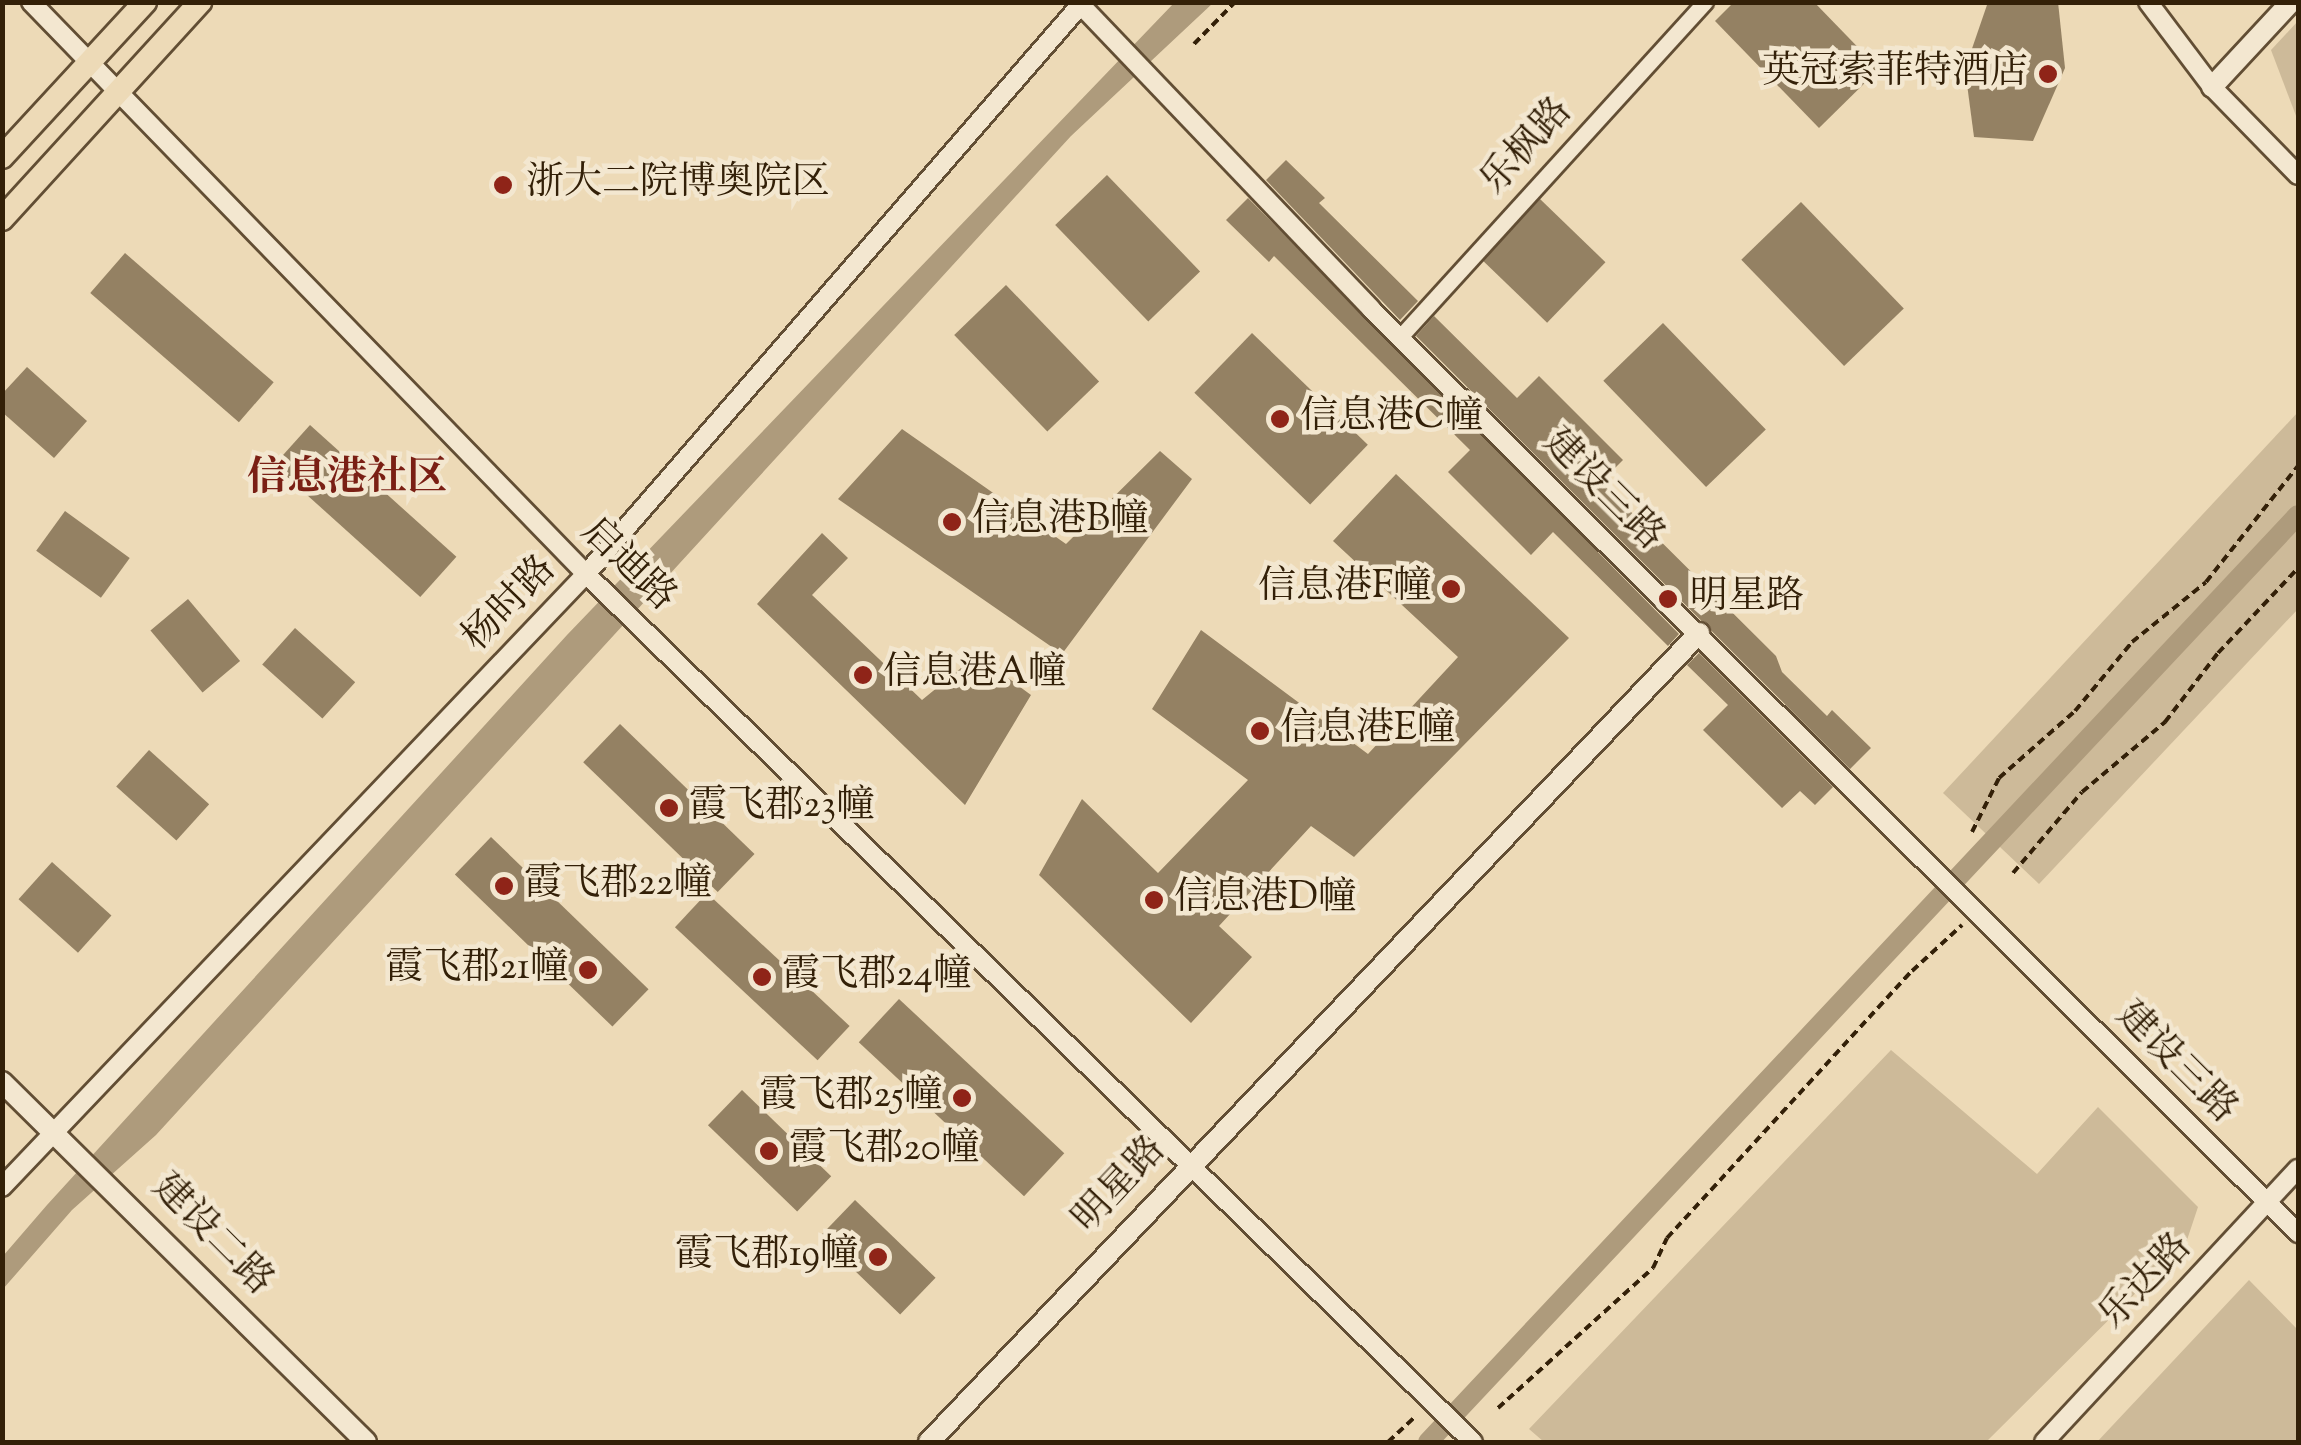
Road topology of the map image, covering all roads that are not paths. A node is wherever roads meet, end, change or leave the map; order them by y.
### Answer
1 (31, 2) edge
2 (145, 2) edge
3 (200, 2) edge
4 (1705, 2) edge
5 (2148, 2) edge
6 (2290, 2) edge
7 (1081, 3) edge
8 (90, 60) junction
9 (2212, 88) junction
10 (117, 90) junction
11 (2, 157) edge
12 (2298, 175) edge
13 (2, 219) edge
14 (1400, 337) junction
15 (586, 574) junction
16 (1699, 633) junction
17 (2, 1082) edge
18 (54, 1132) junction
19 (1188, 1166) junction
20 (2298, 1169) edge
21 (2, 1187) edge
22 (2267, 1202) junction
23 (2298, 1232) edge
24 (1470, 1439) edge
25 (366, 1442) edge
26 (929, 1442) edge
27 (2044, 1442) edge

1 - 8 street, 启迪路
2 - 8 main road
3 - 10 main road
4 - 14 street, 乐枫路
5 - 9 street
6 - 9 main road
7 - 14 street, 建设三路
7 - 15 street, 杨时路
8 - 10 street, 启迪路
8 - 11 main road
9 - 12 street
10 - 13 main road
10 - 15 street, 启迪路
14 - 16 street, 建设三路
15 - 18 street, 杨时路
15 - 19 street, 启迪路
16 - 19 main road, 明星路
16 - 22 street, 建设三路
17 - 18 main road, 建设二路
18 - 21 street, 杨时路
18 - 25 main road, 建设二路
19 - 24 street, 启迪路
19 - 26 main road, 明星路
20 - 22 street, 乐达路
22 - 23 street, 建设三路
22 - 27 street, 乐达路

